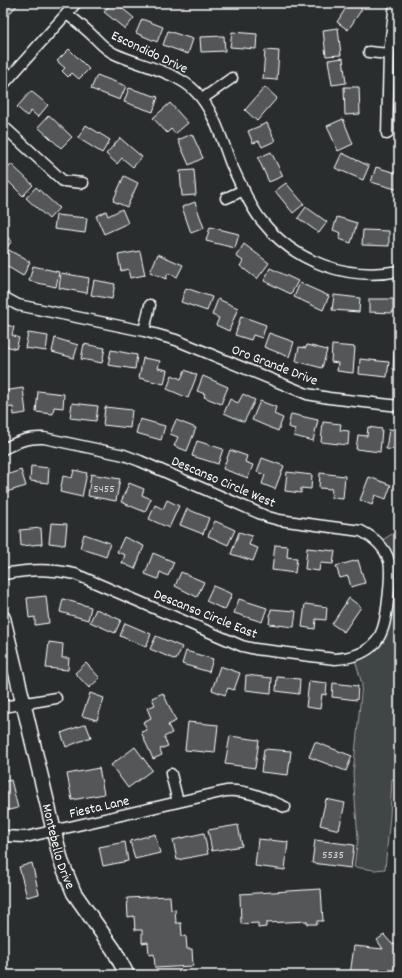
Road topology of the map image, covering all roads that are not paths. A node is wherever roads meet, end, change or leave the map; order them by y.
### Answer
1 (76, 3) edge
2 (396, 3) edge
3 (67, 14) junction
4 (369, 52) dead end
5 (389, 54) junction
6 (232, 78) dead end
7 (3, 85) edge
8 (202, 99) junction
9 (3, 126) edge
10 (387, 134) dead end
11 (83, 183) dead end
12 (244, 190) junction
13 (226, 198) dead end
14 (399, 271) edge
15 (3, 297) edge
16 (150, 305) dead end
17 (144, 332) junction
18 (399, 406) edge
19 (3, 450) edge
20 (3, 574) edge
21 (388, 597) joint
22 (3, 618) edge
23 (56, 698) dead end
24 (23, 703) junction
25 (3, 706) edge
26 (171, 774) dead end
27 (178, 802) junction
28 (286, 807) dead end
29 (53, 831) junction
30 (3, 836) edge
31 (127, 975) edge

1 - 3 street
2 - 5 street
3 - 7 street
3 - 8 street, Escondido Drive
4 - 5 street
5 - 10 street
6 - 8 street
8 - 12 street, Escondido Drive
9 - 11 street
12 - 13 street
12 - 14 street, Escondido Drive
15 - 17 street, Oro Grande Drive
16 - 17 street
17 - 18 street, Oro Grande Drive
19 - 21 street, Descanso Circle West
20 - 21 street, Descanso Circle East
22 - 24 street, Montebello Drive
23 - 24 street
24 - 25 street
24 - 29 street, Montebello Drive
26 - 27 street
27 - 28 street, Fiesta Lane
27 - 29 street, Fiesta Lane
29 - 30 street, Fiesta Lane
29 - 31 street, Montebello Drive

